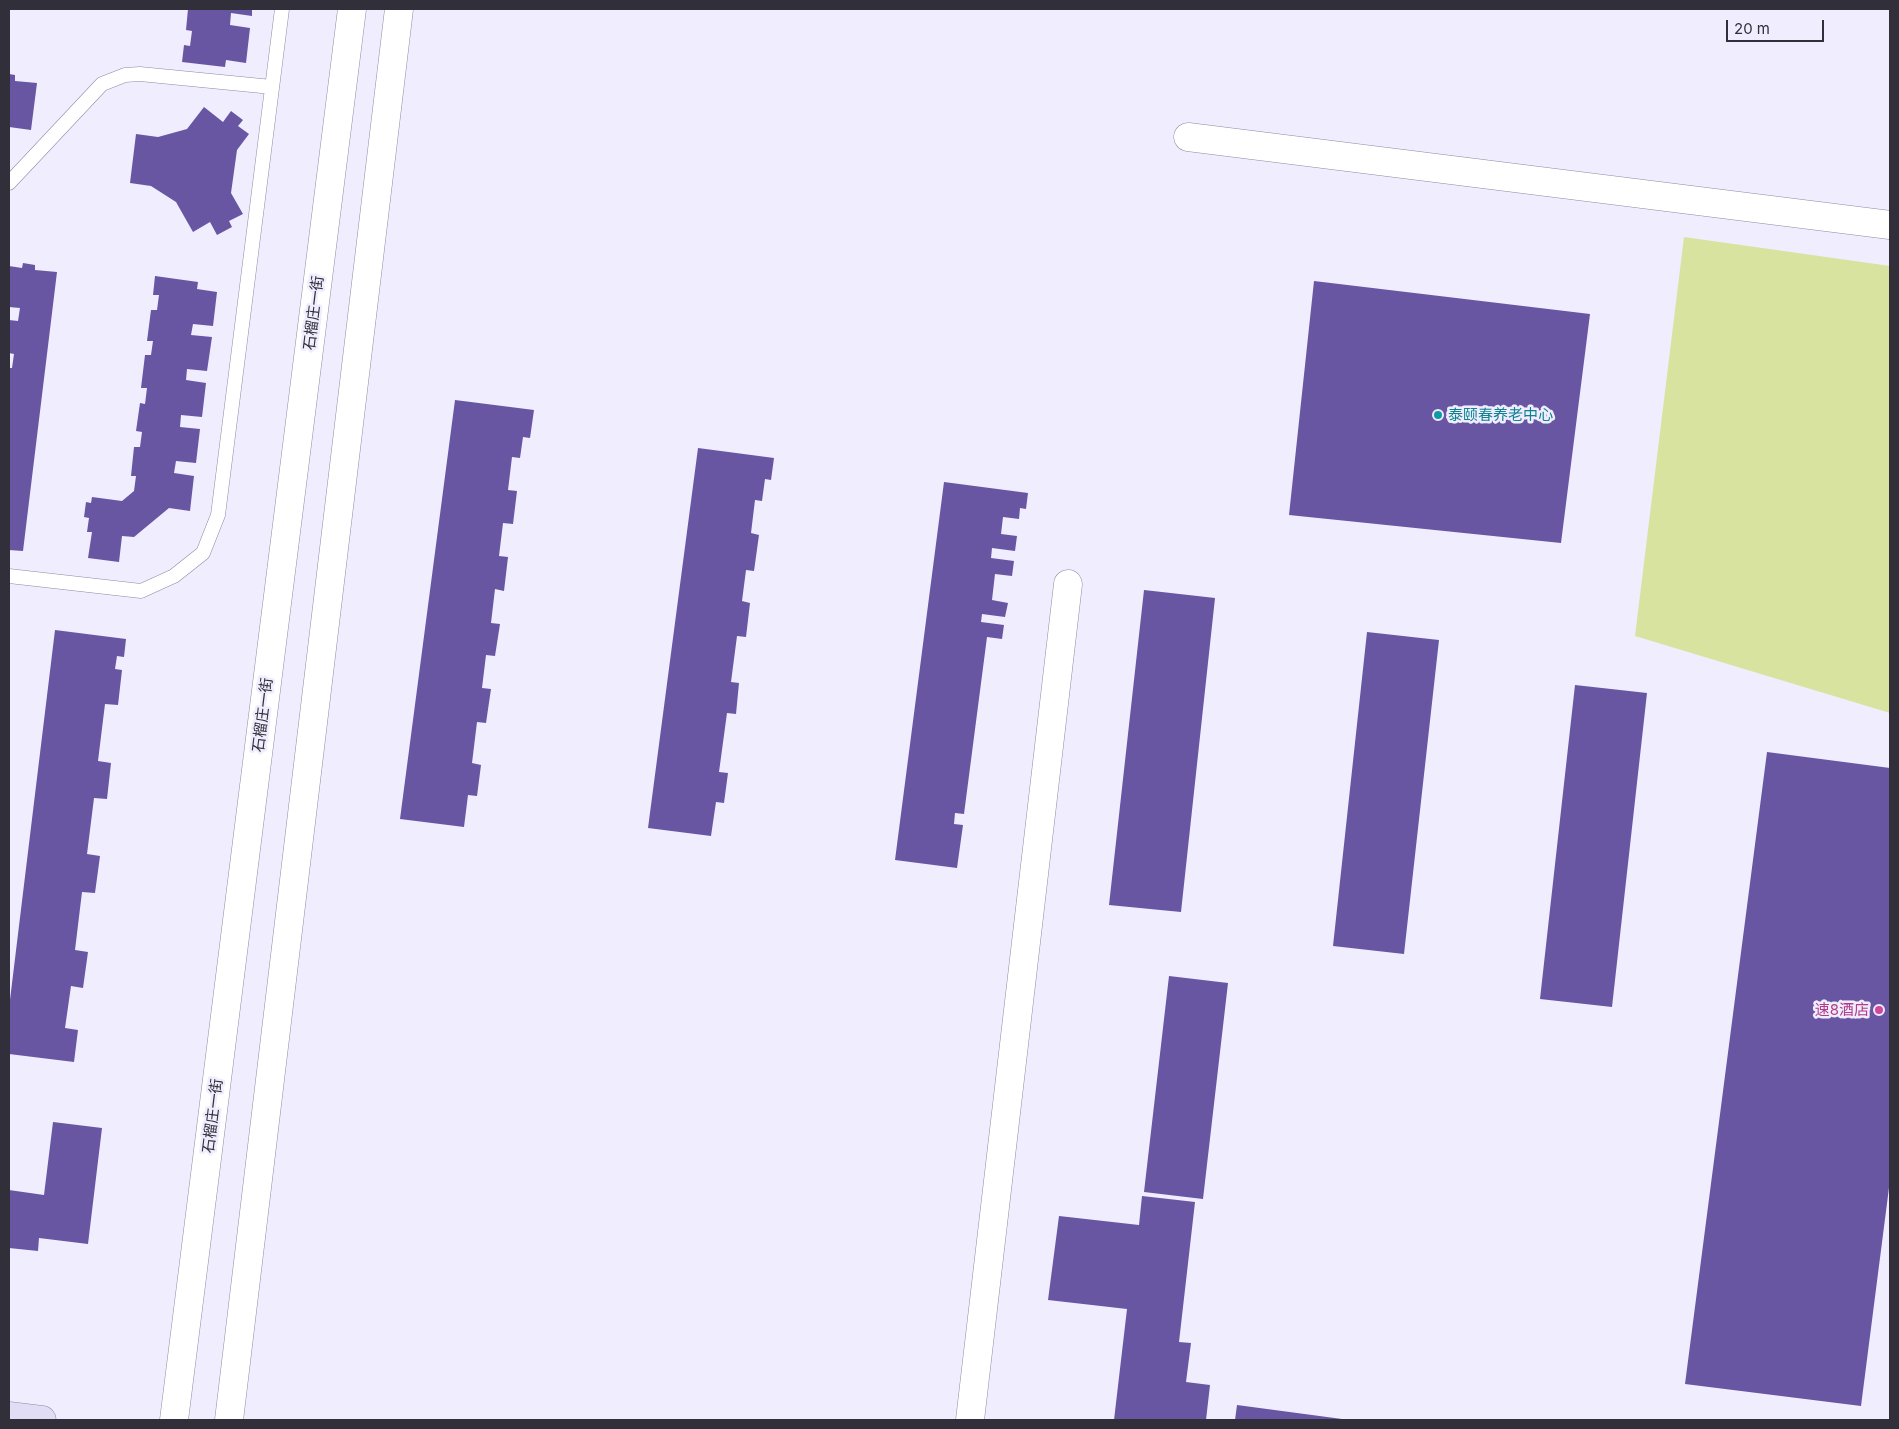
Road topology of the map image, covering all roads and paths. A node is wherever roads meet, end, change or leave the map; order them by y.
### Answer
1 (282, 9) edge
2 (352, 9) edge
3 (399, 9) edge
4 (272, 88) junction
5 (1188, 137) dead end
6 (9, 183) edge
7 (1890, 225) edge
8 (9, 576) edge
9 (1068, 584) dead end
10 (9, 1416) edge
11 (42, 1420) edge
12 (174, 1420) edge
13 (229, 1420) edge
14 (970, 1420) edge

1 - 4 lane
2 - 12 street, 石榴庄一街
3 - 13 street
4 - 6 lane
4 - 8 lane
5 - 7 street
9 - 14 street
10 - 11 main road

